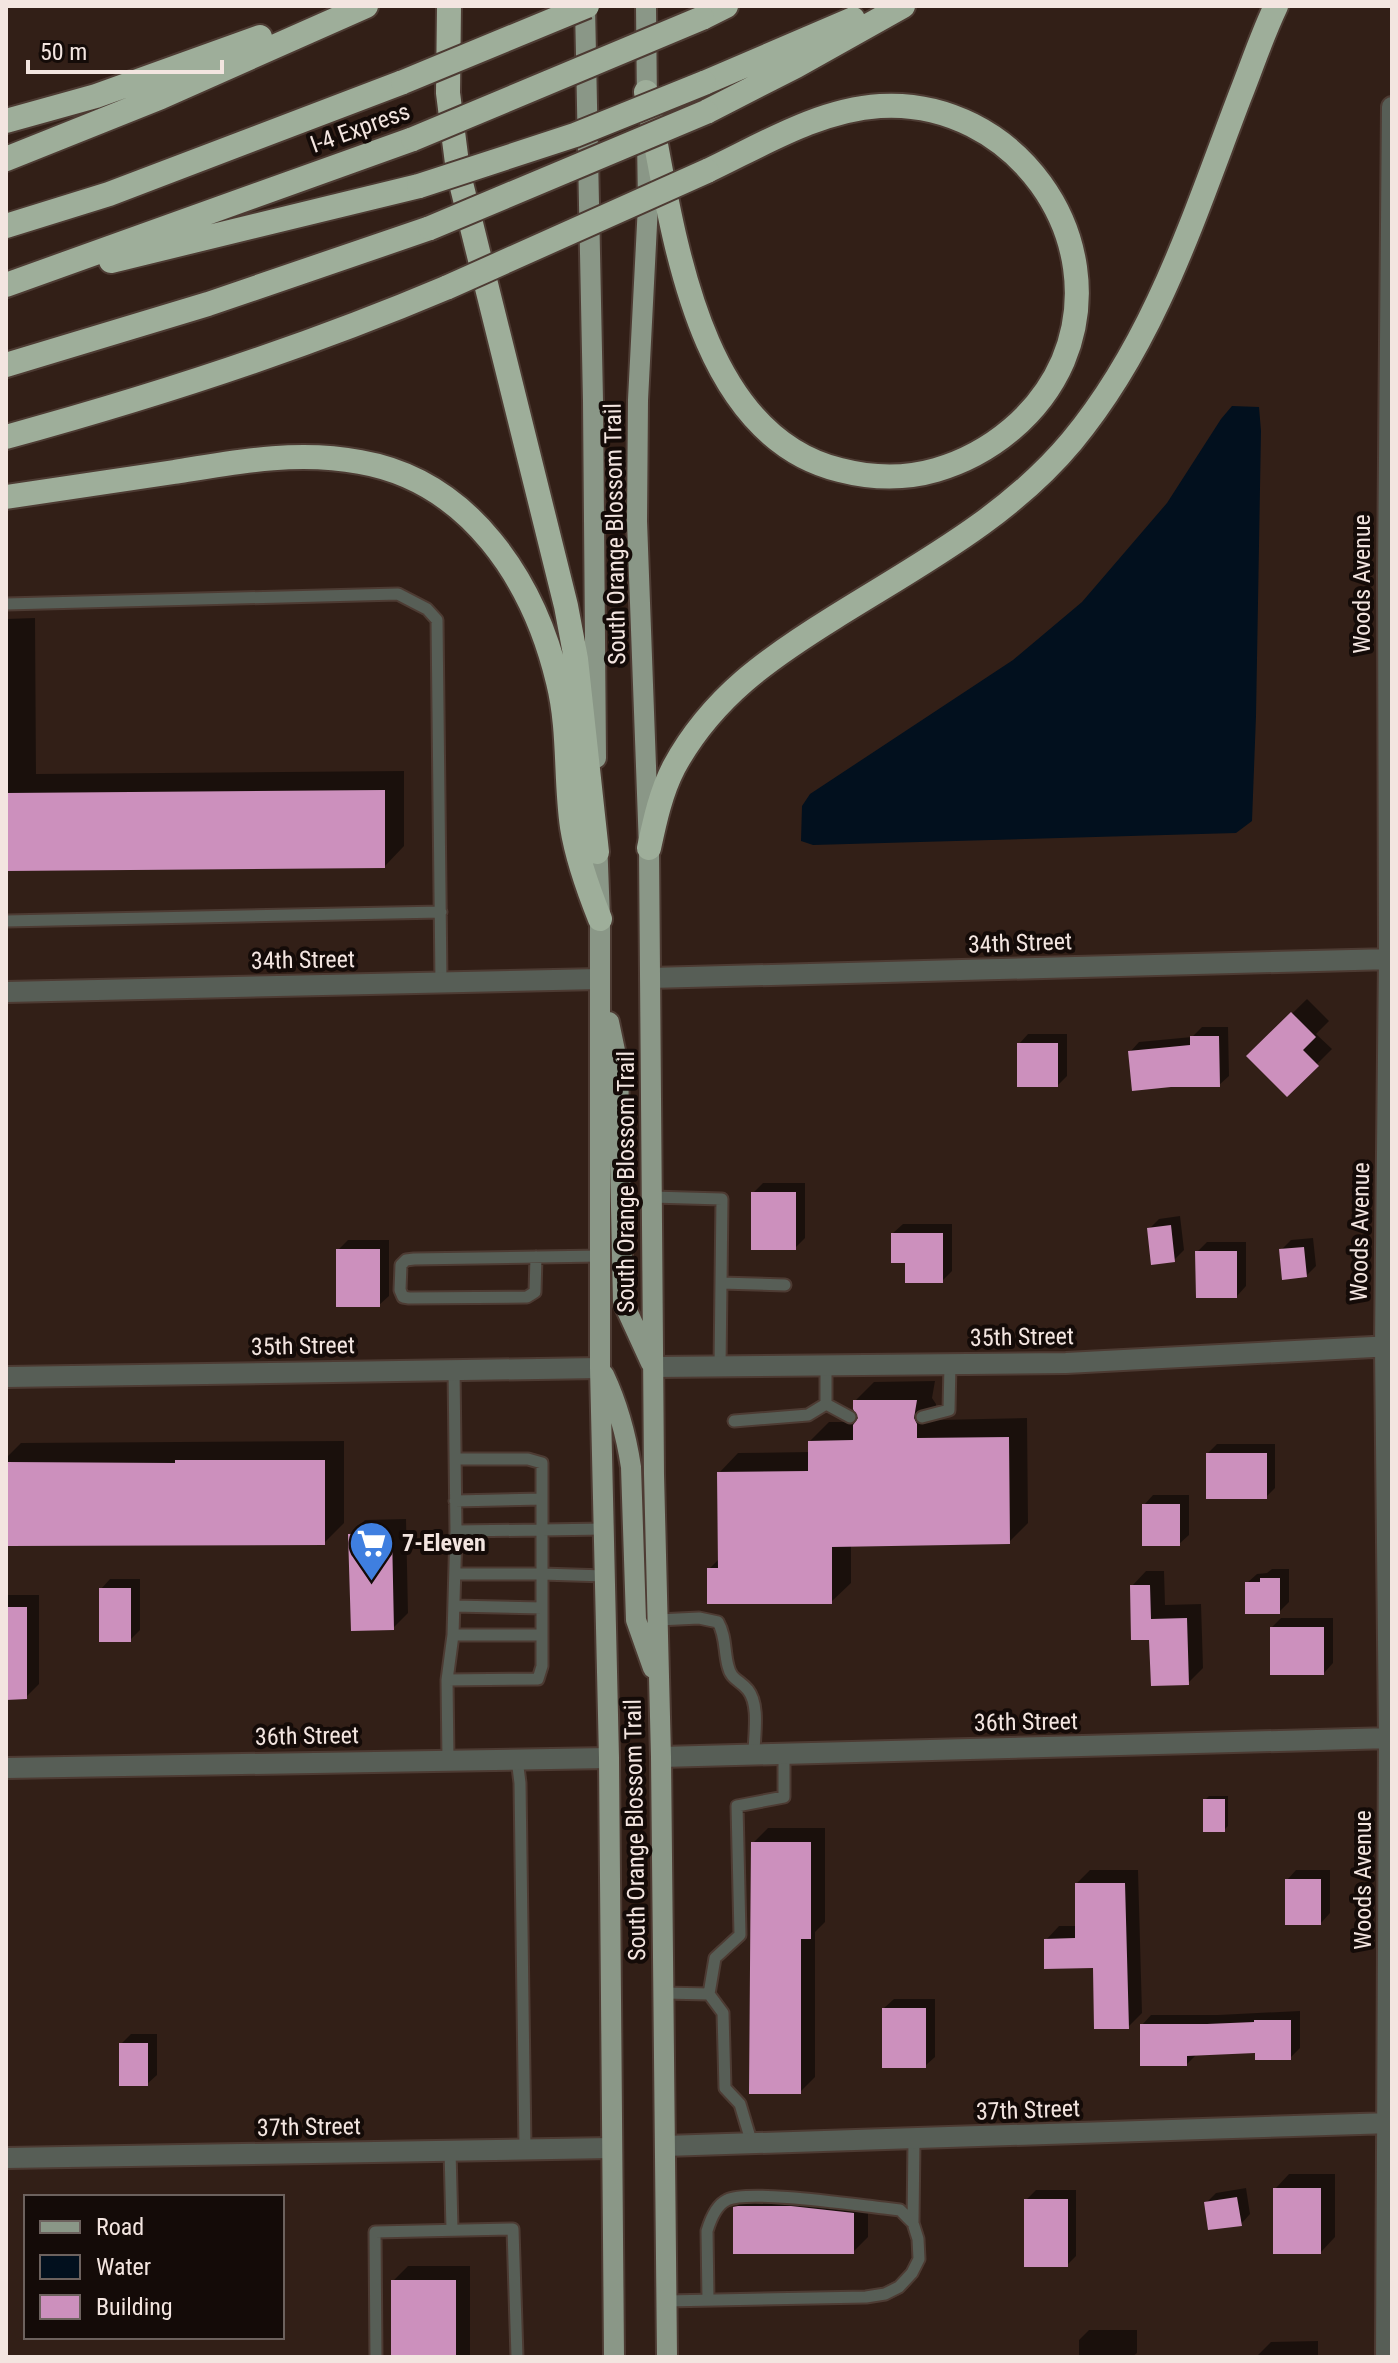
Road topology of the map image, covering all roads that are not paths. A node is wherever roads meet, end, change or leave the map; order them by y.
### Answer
1 (354, 6) edge
2 (366, 6) edge
3 (449, 6) edge
4 (586, 6) edge
5 (646, 6) edge
6 (726, 6) edge
7 (883, 6) edge
8 (903, 6) edge
9 (1276, 6) edge
10 (646, 92) junction
11 (1392, 107) edge
12 (6, 121) edge
13 (6, 159) edge
14 (6, 226) edge
15 (6, 285) edge
16 (1391, 325) edge
17 (6, 365) edge
18 (6, 437) edge
19 (6, 497) edge
20 (6, 604) edge
21 (649, 848) junction
22 (597, 852) junction
23 (441, 912) junction
24 (600, 919) junction
25 (6, 921) edge
26 (1390, 959) edge
27 (650, 978) junction
28 (600, 979) junction
29 (441, 982) junction
30 (6, 992) edge
31 (652, 1197) junction
32 (600, 1256) junction
33 (536, 1257) junction
34 (721, 1283) junction
35 (785, 1285) dead end
36 (1388, 1346) edge
37 (950, 1364) junction
38 (826, 1366) junction
39 (653, 1367) junction
40 (720, 1367) junction
41 (600, 1368) junction
42 (454, 1370) junction
43 (6, 1377) edge
44 (826, 1404) junction
45 (850, 1417) dead end
46 (922, 1417) dead end
47 (734, 1421) dead end
48 (455, 1459) junction
49 (542, 1499) junction
50 (455, 1501) junction
51 (604, 1529) junction
52 (542, 1530) junction
53 (456, 1531) junction
54 (455, 1574) junction
55 (542, 1574) junction
56 (605, 1576) junction
57 (454, 1606) junction
58 (542, 1608) junction
59 (658, 1620) junction
60 (453, 1635) junction
61 (542, 1635) junction
62 (447, 1680) junction
63 (659, 1686) junction
64 (1390, 1738) edge
65 (754, 1754) junction
66 (784, 1754) junction
67 (661, 1757) junction
68 (609, 1758) junction
69 (517, 1759) junction
70 (448, 1760) junction
71 (6, 1768) edge
72 (664, 1993) junction
73 (709, 1994) junction
74 (1390, 2123) edge
75 (914, 2140) junction
76 (752, 2144) junction
77 (665, 2146) junction
78 (612, 2148) junction
79 (525, 2149) junction
80 (450, 2150) junction
81 (6, 2158) edge
82 (913, 2223) junction
83 (452, 2229) junction
84 (708, 2300) junction
85 (666, 2301) junction
86 (376, 2357) edge
87 (517, 2357) edge
88 (614, 2357) edge
89 (667, 2357) edge
90 (1386, 2357) edge

1 - 12 highway
2 - 13 highway
3 - 22 highway
4 - 14 highway, I-4 Express, bridge
4 - 22 main road, South Orange Blossom Trail
5 - 10 main road, South Orange Blossom Trail
6 - 15 highway, I-4 Express, bridge
7 - 15 highway, bridge
8 - 17 highway, bridge
9 - 21 highway
10 - 18 highway, bridge
10 - 21 main road, South Orange Blossom Trail
11 - 16 street, Woods Avenue
16 - 26 street, Woods Avenue
19 - 24 highway
20 - 23 lane
21 - 27 main road, South Orange Blossom Trail
22 - 24 main road, South Orange Blossom Trail
23 - 25 lane
23 - 29 lane
24 - 28 main road, South Orange Blossom Trail
26 - 27 street, 34th Street
26 - 36 street, Woods Avenue
27 - 31 main road, South Orange Blossom Trail
28 - 29 street, 34th Street
28 - 32 main road, South Orange Blossom Trail
28 - 39 main road
29 - 30 street, 34th Street
31 - 34 lane
31 - 39 main road, South Orange Blossom Trail
32 - 33 lane
32 - 41 main road, South Orange Blossom Trail
33 - 33 lane
34 - 35 lane
34 - 40 lane
36 - 37 street, 35th Street
36 - 64 street, Woods Avenue
37 - 38 street, 35th Street
37 - 46 lane
38 - 40 street, 35th Street
38 - 44 lane
39 - 40 street, 35th Street
39 - 59 main road, South Orange Blossom Trail
41 - 42 street, 35th Street
41 - 51 main road, South Orange Blossom Trail
41 - 63 main road
42 - 43 street, 35th Street
42 - 48 lane
44 - 45 lane
44 - 47 lane
48 - 49 lane
48 - 50 lane
49 - 50 lane
49 - 52 lane
50 - 53 lane
51 - 52 lane
51 - 56 main road, South Orange Blossom Trail
52 - 53 lane
52 - 55 lane
53 - 54 lane
54 - 55 lane
54 - 57 lane
55 - 56 lane
55 - 58 lane
56 - 68 main road, South Orange Blossom Trail
57 - 58 lane
57 - 60 lane
58 - 61 lane
59 - 63 main road, South Orange Blossom Trail
59 - 65 lane
60 - 61 lane
60 - 62 lane
61 - 62 lane
62 - 70 lane
63 - 67 main road, South Orange Blossom Trail
64 - 66 street, 36th Street
64 - 74 street, Woods Avenue
65 - 66 street, 36th Street
65 - 67 street, 36th Street
66 - 73 lane
67 - 72 main road, South Orange Blossom Trail
68 - 69 street, 36th Street
68 - 78 main road, South Orange Blossom Trail
69 - 70 street, 36th Street
69 - 79 lane
70 - 71 street, 36th Street
72 - 73 lane
72 - 77 main road, South Orange Blossom Trail
73 - 76 lane
74 - 75 street, 37th Street
74 - 90 street, Woods Avenue
75 - 76 street, 37th Street
75 - 82 lane
76 - 77 street, 37th Street
77 - 85 main road, South Orange Blossom Trail
78 - 79 street, 37th Street
78 - 88 main road, South Orange Blossom Trail
79 - 80 street, 37th Street
80 - 81 street, 37th Street
80 - 83 lane
82 - 84 lane
82 - 84 lane
83 - 86 lane
83 - 87 lane
84 - 85 lane
85 - 89 main road, South Orange Blossom Trail

